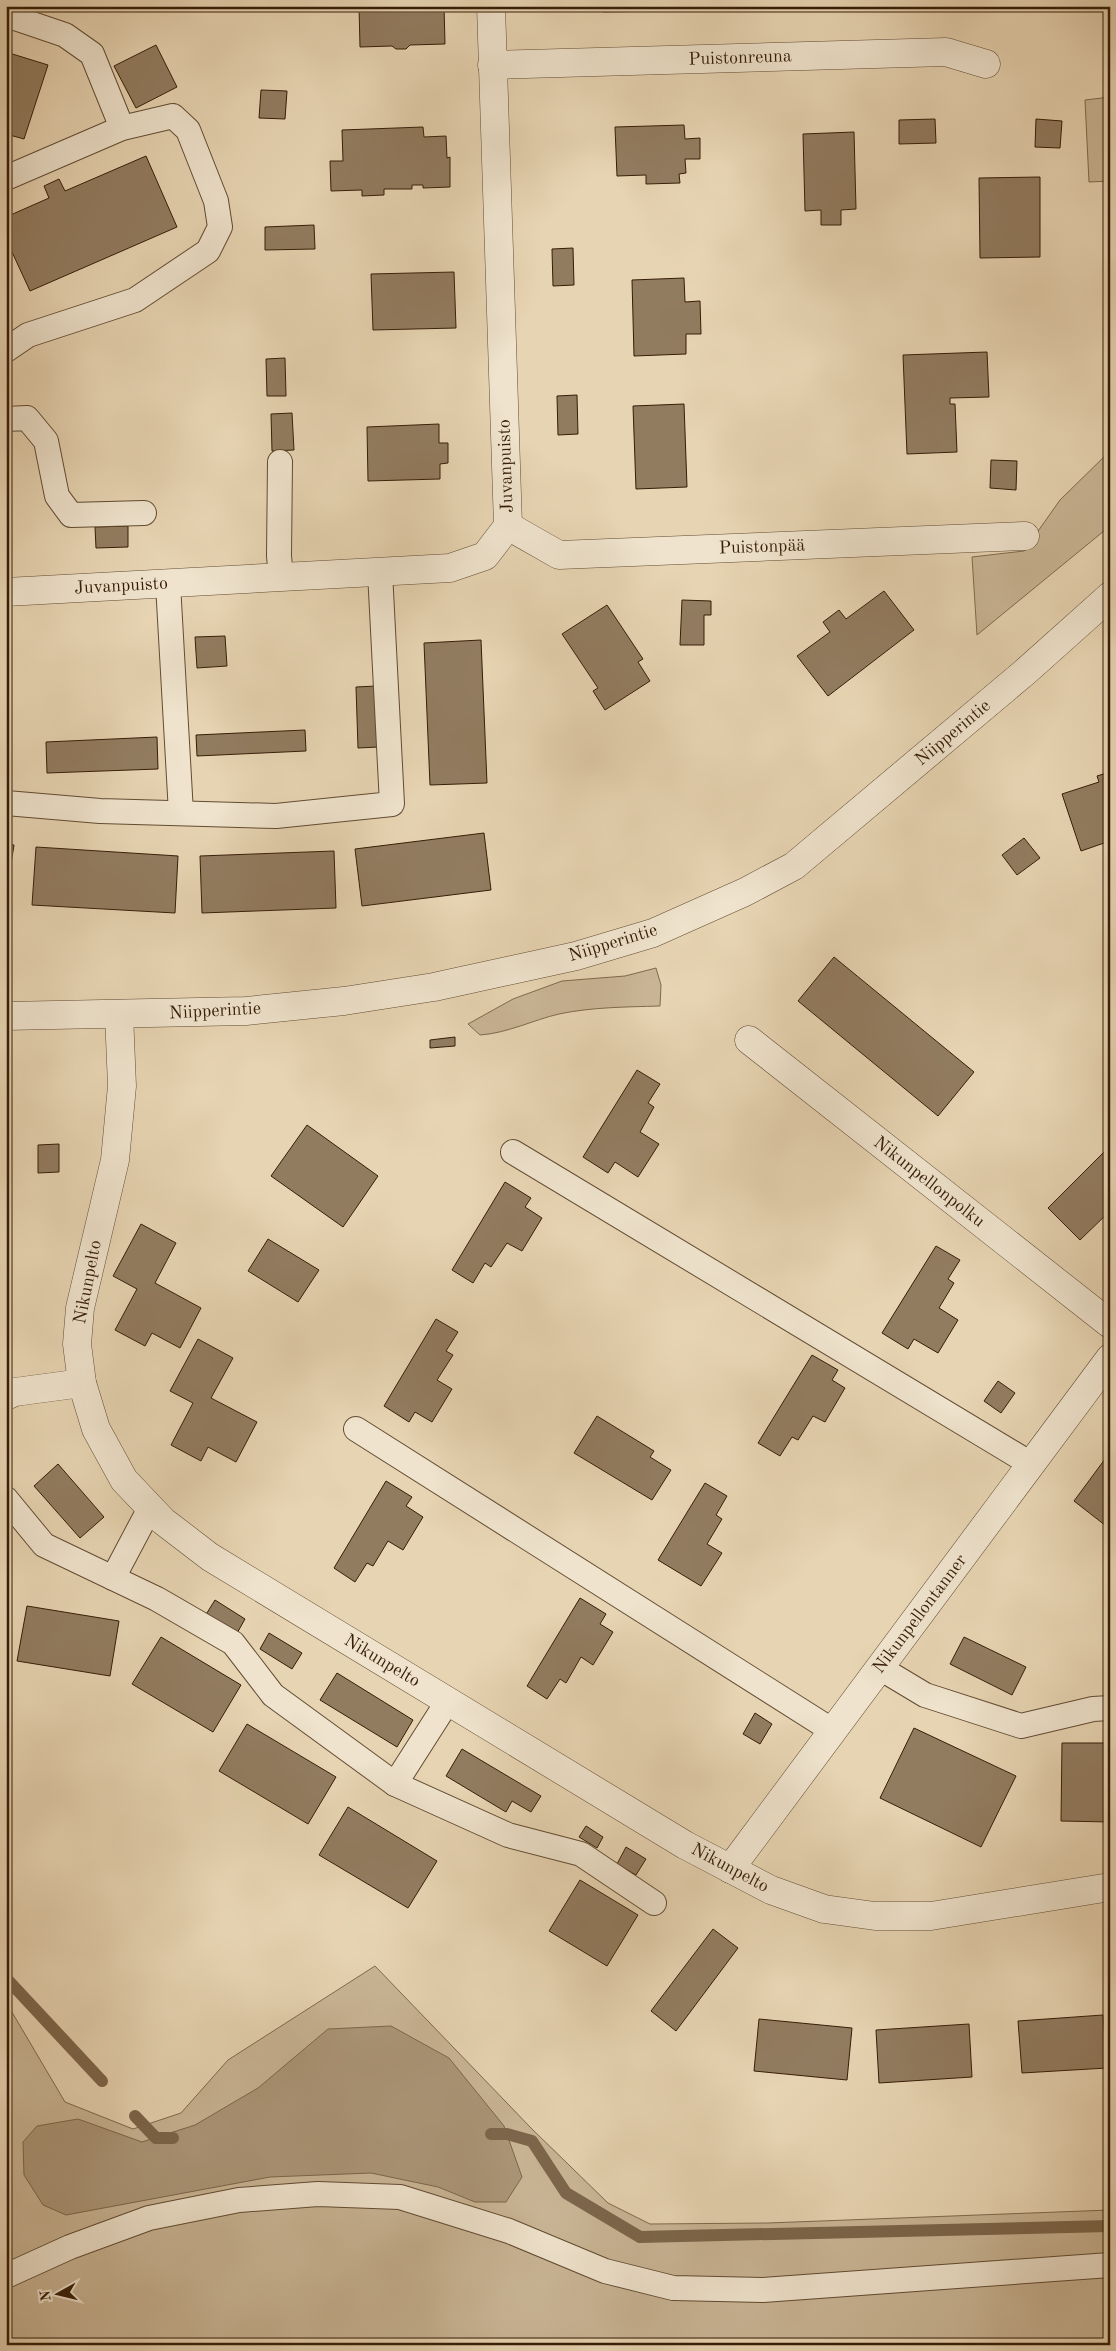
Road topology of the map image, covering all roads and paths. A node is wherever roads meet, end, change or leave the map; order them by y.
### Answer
1 (491, 6) edge
2 (6, 15) edge
3 (986, 64) dead end
4 (492, 65) junction
5 (122, 128) junction
6 (6, 178) edge
7 (6, 350) edge
8 (6, 419) edge
9 (280, 462) dead end
10 (144, 513) dead end
11 (508, 526) junction
12 (1025, 536) dead end
13 (380, 572) junction
14 (281, 577) junction
15 (168, 584) junction
16 (6, 592) edge
17 (1110, 596) edge
18 (6, 803) edge
19 (181, 814) junction
20 (119, 1014) junction
21 (6, 1016) edge
22 (749, 1040) dead end
23 (513, 1152) dead end
24 (1110, 1324) edge
25 (1110, 1358) edge
26 (82, 1383) junction
27 (6, 1396) edge
28 (356, 1429) dead end
29 (1031, 1464) junction
30 (6, 1499) edge
31 (150, 1508) junction
32 (113, 1578) junction
33 (880, 1668) junction
34 (448, 1701) junction
35 (1110, 1708) edge
36 (833, 1731) junction
37 (395, 1784) junction
38 (730, 1869) junction
39 (1110, 1887) edge
40 (654, 1903) dead end
41 (1110, 2265) edge
42 (6, 2276) edge

1 - 4 street, Juvanpuisto
2 - 5 lane
3 - 4 street, Puistonreuna
4 - 11 street, Juvanpuisto
5 - 6 lane
5 - 7 lane
8 - 10 lane
9 - 14 lane
11 - 12 street, Puistonpää
11 - 13 street, Juvanpuisto
13 - 14 street, Juvanpuisto
13 - 19 lane
14 - 15 street, Juvanpuisto
15 - 16 street, Juvanpuisto
15 - 19 lane
17 - 20 street, Niipperintie
18 - 19 lane
20 - 21 street, Niipperintie
20 - 26 street, Nikunpelto
22 - 24 street, Nikunpellonpolku
23 - 29 lane
25 - 29 street, Nikunpellontanner
26 - 27 street
26 - 31 street, Nikunpelto
28 - 36 lane
29 - 33 street, Nikunpellontanner
30 - 32 lane
31 - 32 lane
31 - 34 street, Nikunpelto
32 - 37 lane
33 - 35 lane
33 - 36 street, Nikunpellontanner
34 - 37 lane
34 - 38 street, Nikunpelto
36 - 38 street, Nikunpellontanner
37 - 40 lane
38 - 39 street, Nikunpelto
41 - 42 lane

